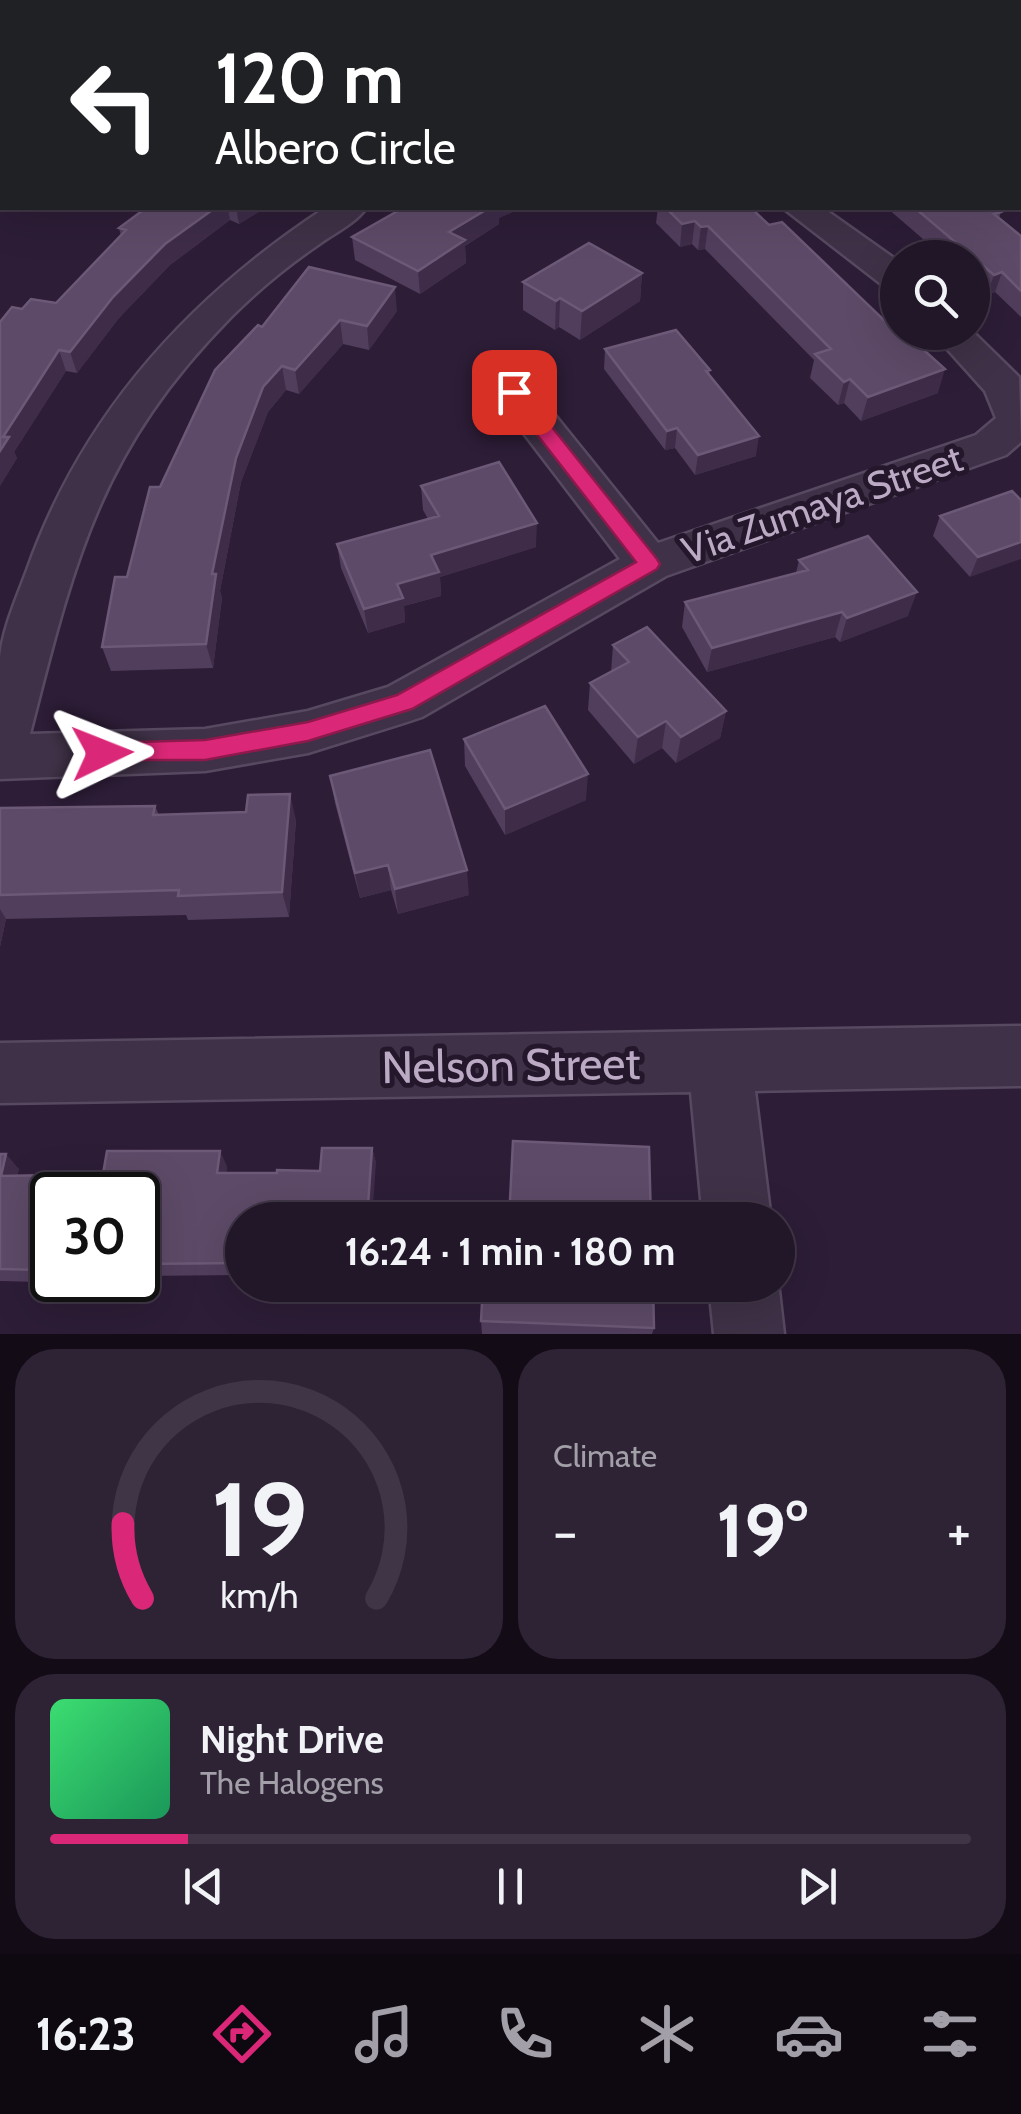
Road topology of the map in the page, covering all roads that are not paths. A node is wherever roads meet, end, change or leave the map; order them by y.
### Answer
1 (345, 210) edge
2 (804, 210) edge
3 (880, 266) edge
4 (969, 350) edge
5 (514, 392) dead end
6 (650, 564) junction
7 (0, 748) edge
8 (0, 756) edge
9 (1021, 1056) edge
10 (720, 1062) junction
11 (0, 1072) edge
12 (735, 1202) edge
13 (746, 1302) edge
14 (749, 1334) edge

1 - 7 street
2 - 3 street
4 - 6 street, Via Zumaya Street
5 - 6 street
6 - 8 street, Via Zumaya Street
9 - 10 street, Nelson Street
10 - 11 street, Nelson Street
10 - 12 street
13 - 14 street

